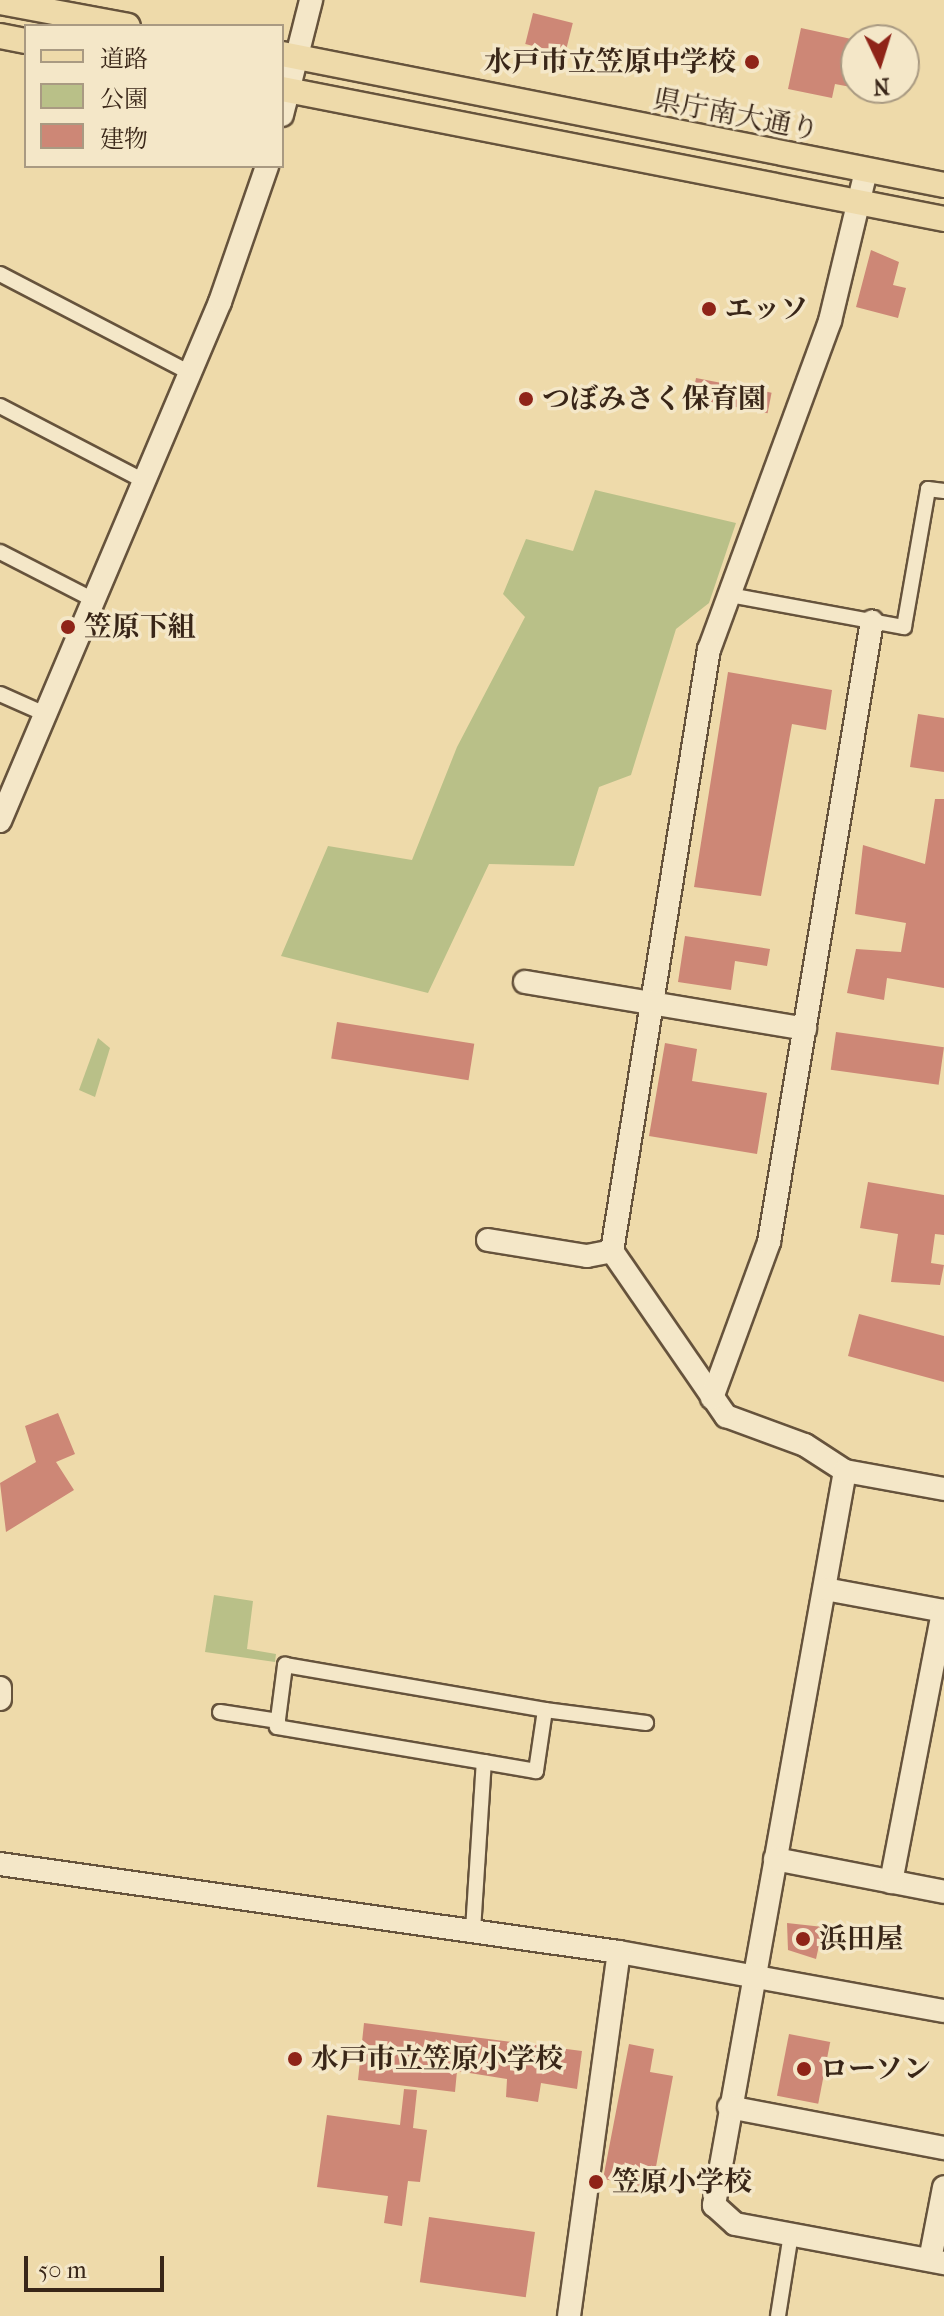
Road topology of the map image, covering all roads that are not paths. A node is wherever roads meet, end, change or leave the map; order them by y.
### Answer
1 (311, 0) edge
2 (0, 2) edge
3 (117, 24) edge
4 (0, 36) edge
5 (24, 41) edge
6 (290, 56) edge
7 (286, 90) edge
8 (266, 168) edge
9 (866, 171) junction
10 (944, 185) edge
11 (860, 204) junction
12 (944, 219) edge
13 (0, 274) edge
14 (190, 373) junction
15 (0, 406) edge
16 (144, 481) junction
17 (944, 491) edge
18 (0, 552) edge
19 (729, 595) junction
20 (94, 600) junction
21 (872, 621) junction
22 (0, 694) edge
23 (45, 714) junction
24 (0, 821) edge
25 (525, 982) dead end
26 (650, 1003) junction
27 (805, 1029) junction
28 (488, 1240) dead end
29 (612, 1251) junction
30 (712, 1398) junction
31 (845, 1471) junction
32 (944, 1489) edge
33 (825, 1589) junction
34 (944, 1611) edge
35 (0, 1688) edge
36 (0, 1699) edge
37 (545, 1710) junction
38 (220, 1712) dead end
39 (278, 1721) junction
40 (646, 1723) dead end
41 (484, 1762) junction
42 (775, 1859) junction
43 (0, 1864) edge
44 (891, 1882) junction
45 (944, 1892) edge
46 (473, 1930) junction
47 (619, 1952) junction
48 (754, 1976) junction
49 (944, 2011) edge
50 (729, 2107) junction
51 (944, 2148) edge
52 (944, 2187) edge
53 (791, 2234) junction
54 (937, 2261) edge
55 (569, 2316) edge
56 (778, 2316) edge

1 - 6 street
2 - 3 main road
4 - 5 main road
6 - 7 street
6 - 9 main road, 県庁南大通り
7 - 11 main road
8 - 14 street
9 - 10 main road, 県庁南大通り
9 - 11 street
11 - 12 main road
11 - 19 street
13 - 14 street
14 - 16 street
15 - 16 street
16 - 20 street
17 - 21 street
18 - 20 street
19 - 21 street
19 - 26 street
20 - 23 street
21 - 27 street
22 - 23 street
23 - 24 street
25 - 26 street
26 - 27 street
26 - 29 street
27 - 30 street
28 - 29 street
29 - 30 street
30 - 31 street
31 - 32 street
31 - 33 street
33 - 34 street
33 - 42 street
34 - 44 street
35 - 36 street
37 - 39 street
37 - 40 street
37 - 41 street
38 - 39 street
39 - 41 street
41 - 46 street
42 - 44 street
42 - 48 street
43 - 46 street
44 - 45 street
46 - 47 street
47 - 48 street
47 - 55 street
48 - 49 street
48 - 50 street
50 - 51 street
50 - 53 street
52 - 54 street
53 - 54 street
53 - 56 street

